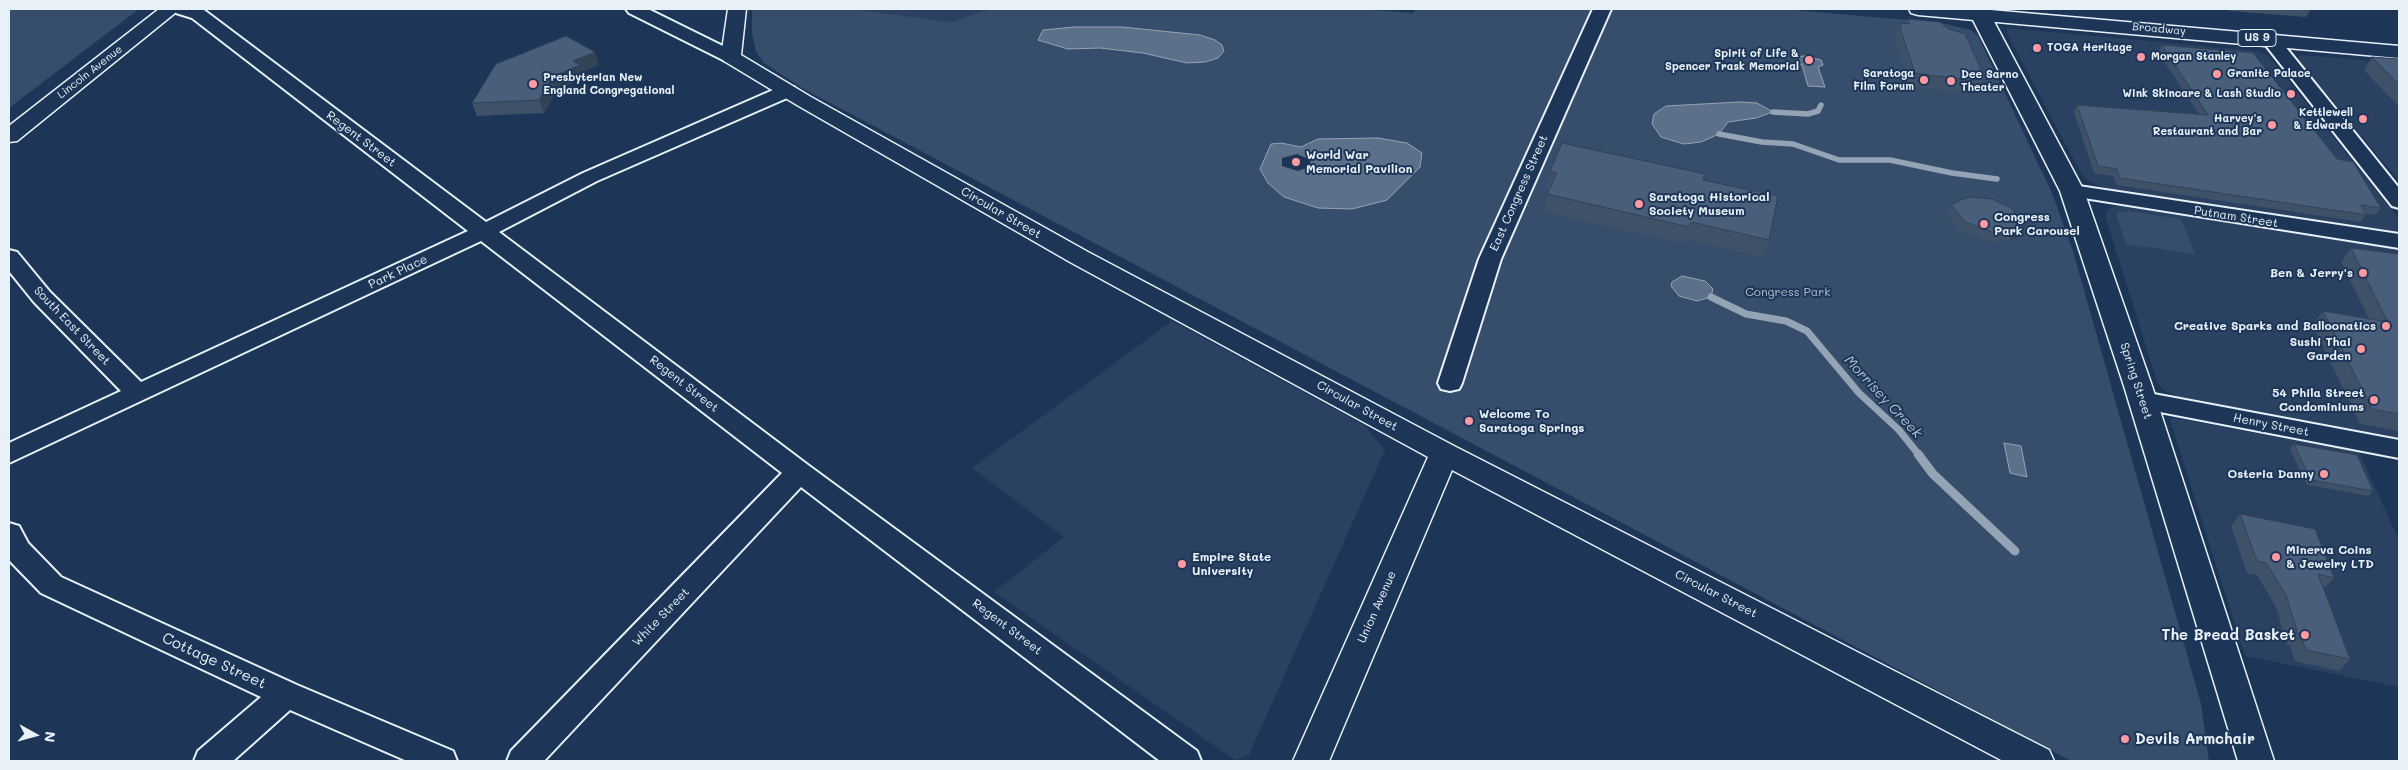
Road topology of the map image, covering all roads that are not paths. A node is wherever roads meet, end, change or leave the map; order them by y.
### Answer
1 (171, 9) edge
2 (182, 9) edge
3 (635, 9) edge
4 (737, 9) edge
5 (1602, 9) edge
6 (1918, 9) edge
7 (2105, 9) edge
8 (1980, 14) junction
9 (2115, 26) junction
10 (2270, 39) junction
11 (2399, 52) edge
12 (730, 57) junction
13 (787, 91) junction
14 (9, 136) edge
15 (2072, 191) junction
16 (2399, 202) edge
17 (485, 231) junction
18 (2399, 241) edge
19 (9, 257) edge
20 (1450, 383) dead end
21 (137, 393) junction
22 (2143, 401) junction
23 (2399, 449) edge
24 (1444, 453) junction
25 (9, 454) edge
26 (799, 472) junction
27 (9, 533) edge
28 (286, 694) junction
29 (2246, 727) junction
30 (210, 761) edge
31 (441, 761) edge
32 (523, 761) edge
33 (1185, 761) edge
34 (1311, 761) edge
35 (2036, 761) edge
36 (2240, 761) edge
37 (2256, 761) edge

1 - 14 main road, Lincoln Avenue
2 - 17 street, Regent Street
3 - 12 street
4 - 12 main road
5 - 20 street, East Congress Street
6 - 8 main road, Broadway / US 9
7 - 9 main road
8 - 9 main road, Broadway / US 9
8 - 15 main road, Spring Street
9 - 10 main road, Broadway / US 9
10 - 11 main road, Broadway / US 9
10 - 16 street
12 - 13 main road, Circular Street
13 - 17 street, Park Place
13 - 24 main road, Circular Street
15 - 18 street, Putnam Street
15 - 22 main road, Spring Street
17 - 21 street, Park Place
17 - 26 street, Regent Street
19 - 21 street, South East Street
21 - 25 street, Park Place
22 - 23 street, Henry Street
22 - 29 main road, Spring Street
24 - 34 main road, Union Avenue
24 - 35 main road, Circular Street
26 - 32 street, White Street
26 - 33 street, Regent Street
27 - 28 street, Cottage Street
28 - 30 street
28 - 31 street, Cottage Street
29 - 36 main road
29 - 37 main road, Spring Street

